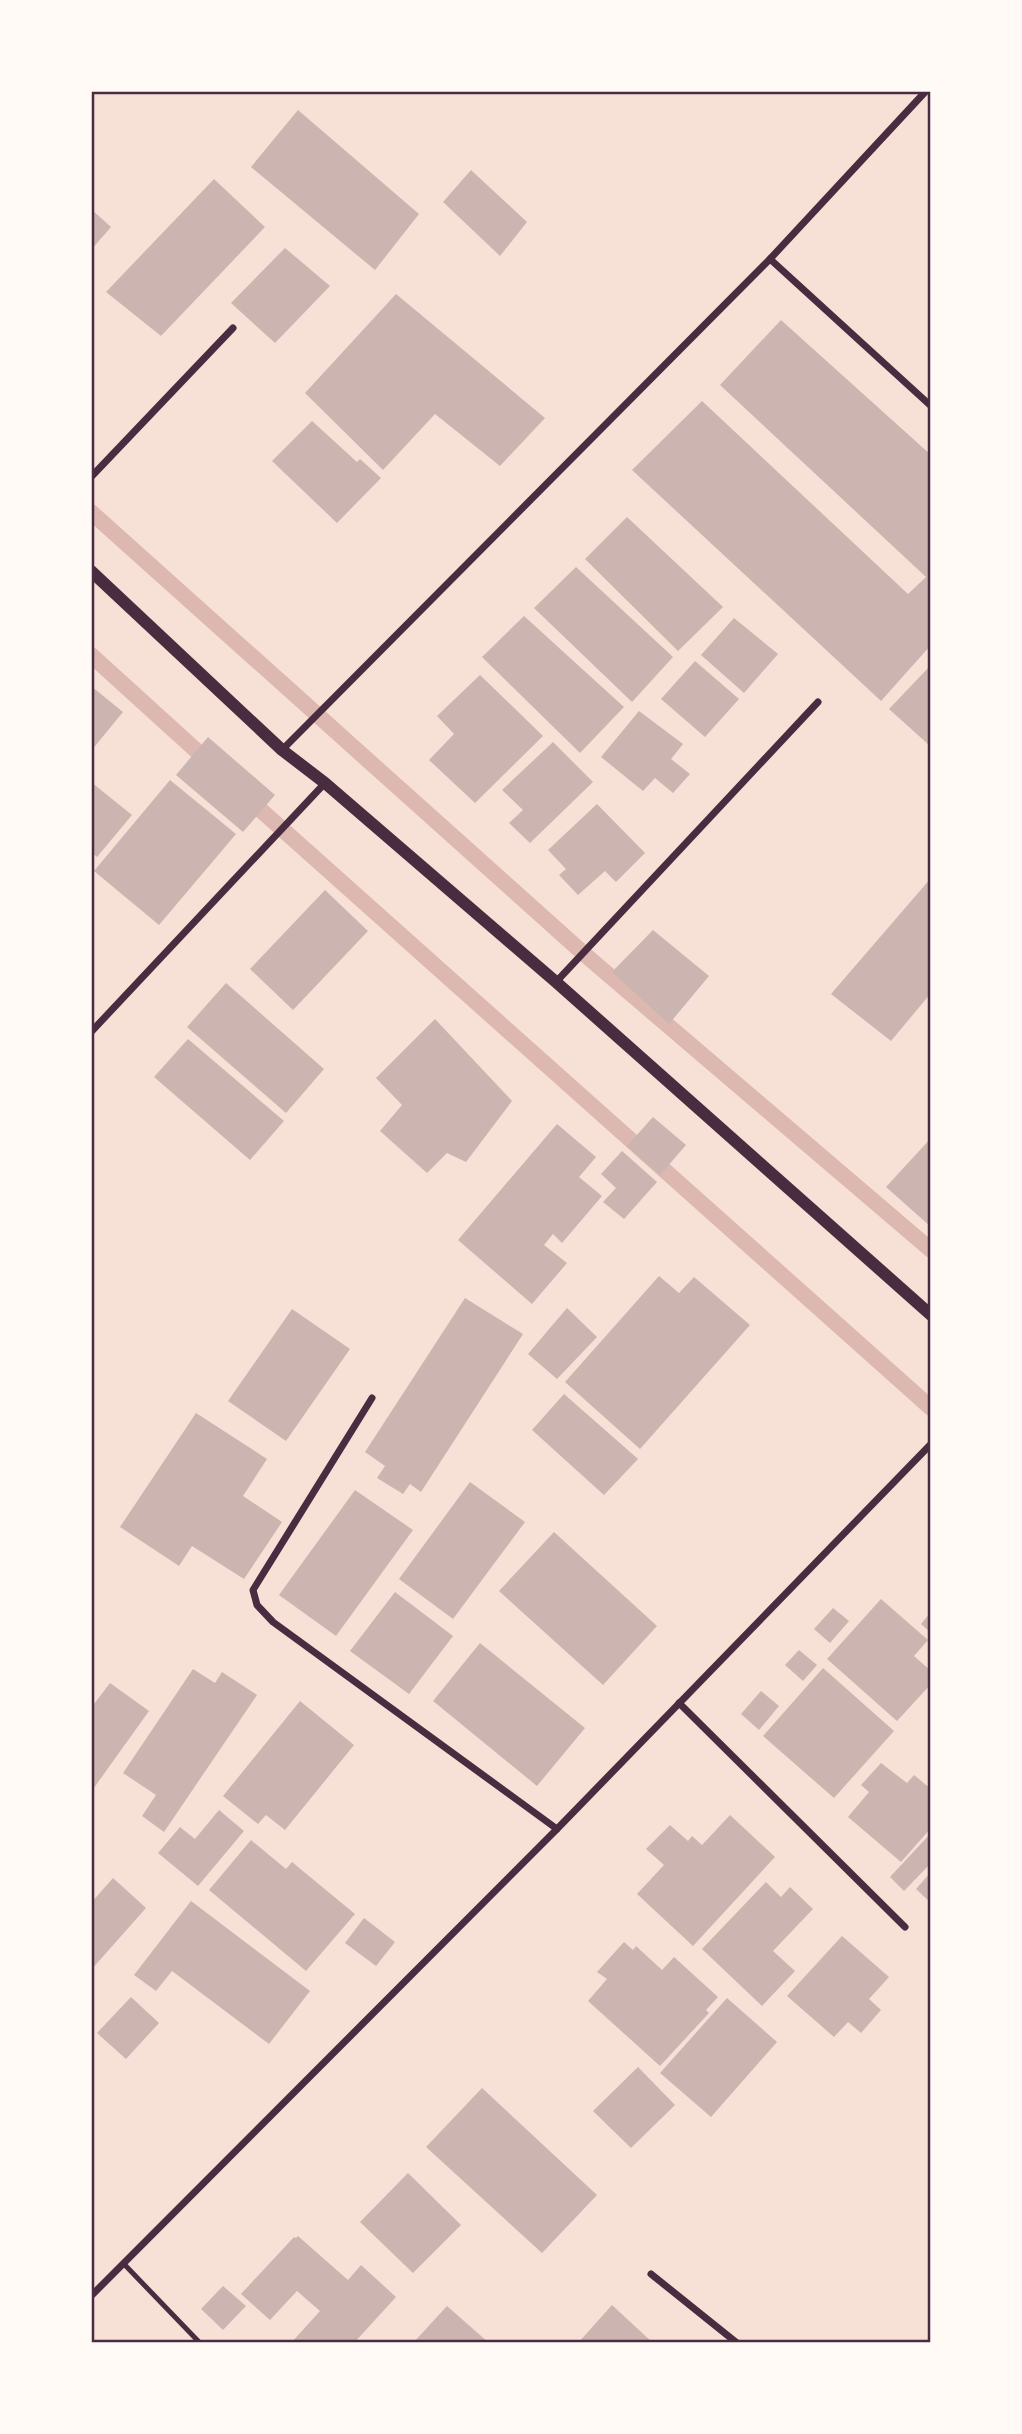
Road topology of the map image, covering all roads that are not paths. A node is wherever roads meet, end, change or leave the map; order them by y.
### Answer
1 (926, 91) edge
2 (770, 259) junction
3 (233, 328) dead end
4 (931, 406) edge
5 (91, 477) edge
6 (91, 571) edge
7 (818, 702) dead end
8 (282, 750) junction
9 (326, 783) junction
10 (556, 982) junction
11 (91, 1032) edge
12 (931, 1315) edge
13 (372, 1398) dead end
14 (931, 1444) edge
15 (679, 1703) junction
16 (557, 1829) junction
17 (905, 1927) dead end
18 (122, 2263) junction
19 (651, 2274) dead end
20 (91, 2296) edge
21 (200, 2343) edge
22 (737, 2343) edge

1 - 2 street
2 - 4 street
2 - 8 street
3 - 5 street
6 - 8 street
7 - 10 street
8 - 9 street
9 - 10 street
9 - 11 street
10 - 12 street
13 - 16 street
14 - 15 street
15 - 16 street
15 - 17 street
16 - 18 street
18 - 20 street
18 - 21 lane
19 - 22 street

